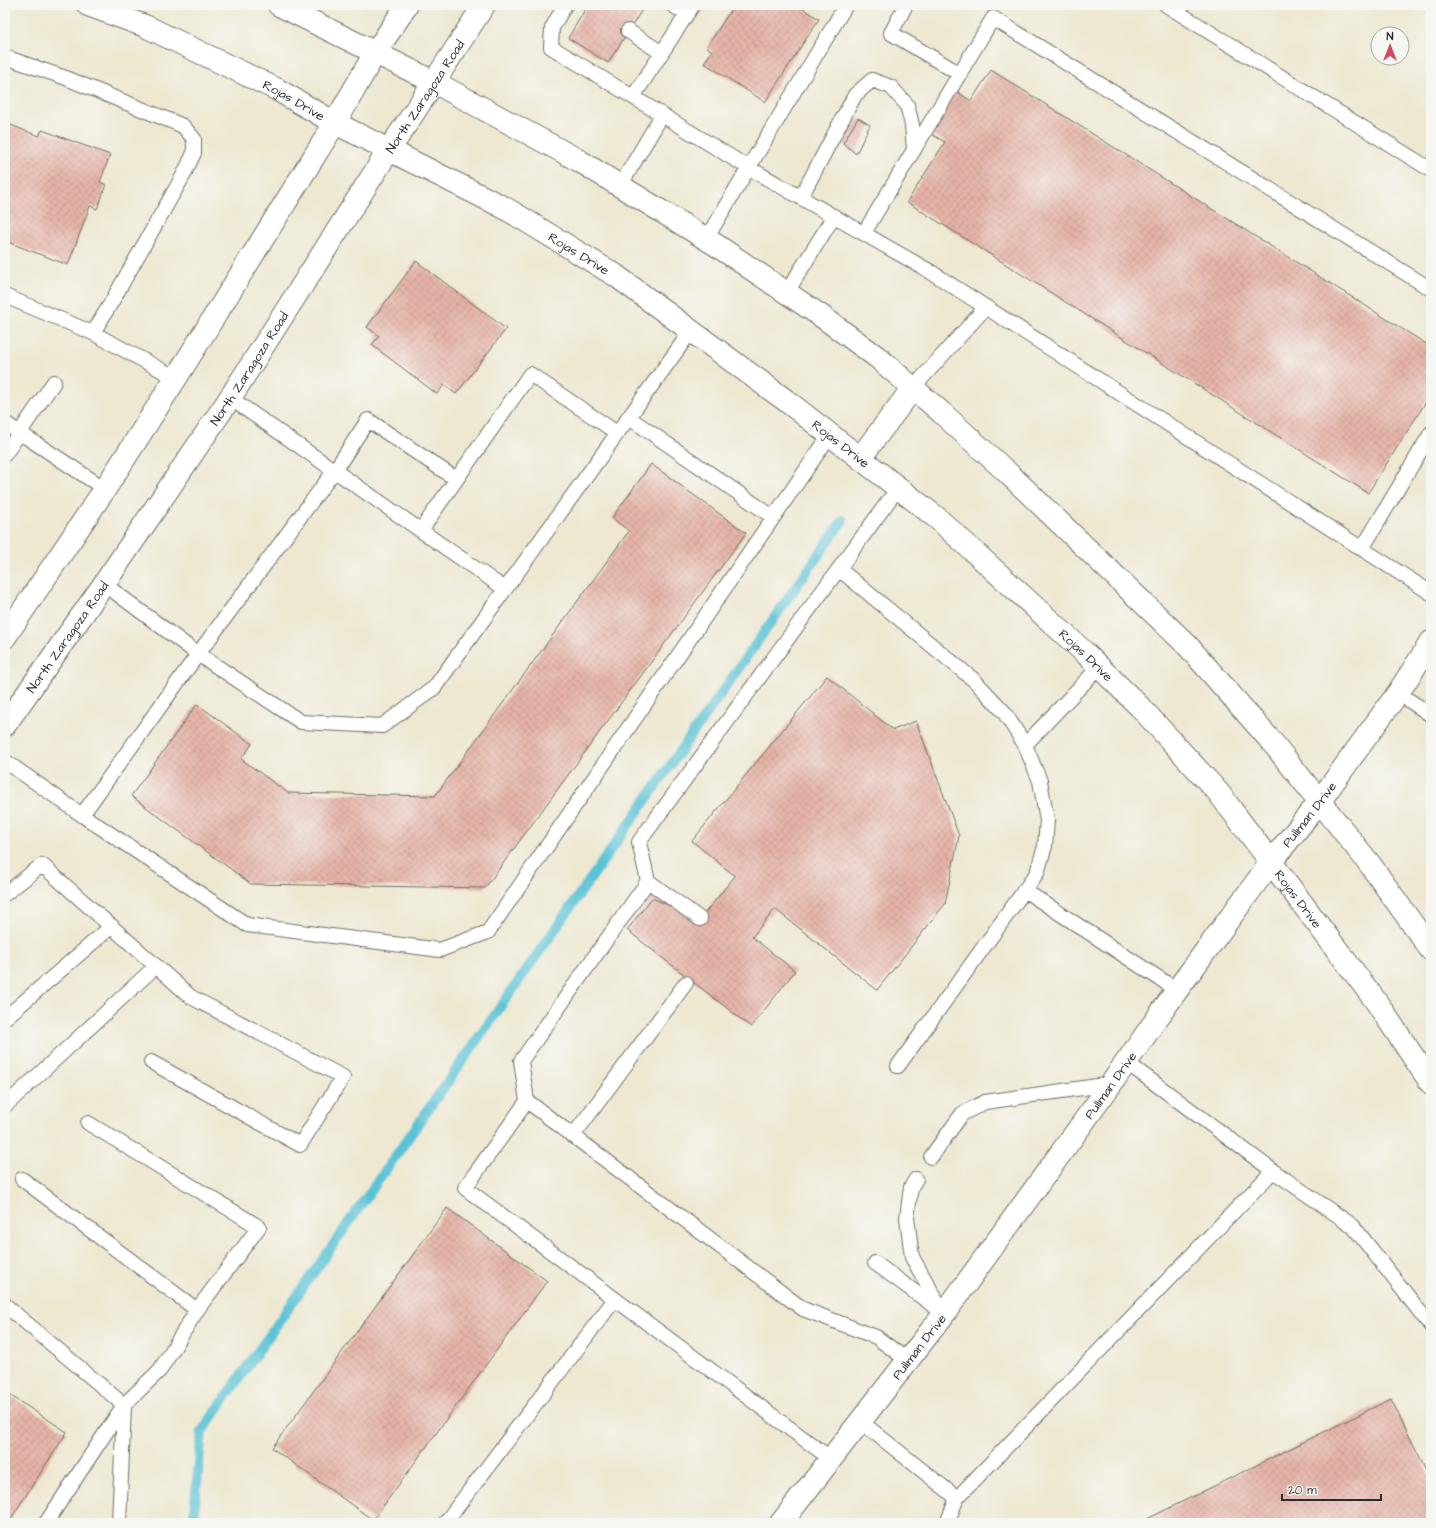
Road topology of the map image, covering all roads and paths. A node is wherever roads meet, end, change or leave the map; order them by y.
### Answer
1 (88, 5) edge
2 (279, 5) edge
3 (407, 5) edge
4 (484, 5) edge
5 (565, 5) edge
6 (672, 5) edge
7 (846, 5) edge
8 (906, 5) edge
9 (1166, 5) edge
10 (690, 10) edge
11 (628, 31) dead end
12 (374, 53) junction
13 (662, 53) junction
14 (5, 57) edge
15 (960, 74) junction
16 (434, 82) junction
17 (633, 97) junction
18 (662, 115) junction
19 (336, 123) junction
20 (389, 150) junction
21 (914, 150) junction
22 (749, 168) junction
23 (1431, 170) edge
24 (620, 186) junction
25 (801, 197) junction
26 (834, 216) junction
27 (864, 232) junction
28 (706, 239) junction
29 (1431, 289) edge
30 (787, 292) junction
31 (5, 296) edge
32 (986, 307) junction
33 (691, 331) junction
34 (93, 333) junction
35 (176, 378) junction
36 (54, 382) dead end
37 (913, 388) junction
38 (230, 398) junction
39 (628, 417) junction
40 (5, 423) edge
41 (19, 432) junction
42 (616, 433) junction
43 (1431, 433) edge
44 (830, 435) junction
45 (5, 454) edge
46 (860, 458) junction
47 (335, 470) junction
48 (456, 479) junction
49 (898, 488) junction
50 (105, 489) junction
51 (773, 517) junction
52 (421, 530) junction
53 (1362, 549) junction
54 (839, 568) junction
55 (104, 584) junction
56 (505, 589) junction
57 (1431, 593) edge
58 (5, 638) edge
59 (1431, 642) edge
60 (198, 654) junction
61 (1099, 667) junction
62 (1398, 693) junction
63 (1431, 715) edge
64 (5, 725) edge
65 (1025, 745) junction
66 (5, 761) edge
67 (1319, 802) junction
68 (82, 815) junction
69 (1271, 862) junction
70 (648, 881) junction
71 (1024, 890) junction
72 (5, 894) edge
73 (700, 919) dead end
74 (112, 926) junction
75 (1431, 950) edge
76 (156, 966) junction
77 (686, 983) dead end
78 (1177, 990) junction
79 (5, 1018) edge
80 (151, 1062) dead end
81 (1126, 1062) junction
82 (898, 1066) dead end
83 (1431, 1083) edge
84 (1111, 1084) junction
85 (527, 1101) junction
86 (5, 1106) edge
87 (88, 1123) dead end
88 (573, 1136) junction
89 (931, 1157) dead end
90 (1273, 1171) junction
91 (22, 1179) dead end
92 (916, 1179) dead end
93 (875, 1263) dead end
94 (615, 1299) junction
95 (5, 1305) edge
96 (197, 1310) junction
97 (944, 1314) junction
98 (1431, 1326) edge
99 (908, 1360) junction
100 (124, 1405) junction
101 (860, 1421) junction
102 (831, 1459) junction
103 (957, 1498) junction
104 (46, 1523) edge
105 (120, 1523) edge
106 (445, 1523) edge
107 (781, 1523) edge
108 (947, 1523) edge

1 - 19 main road, Rojas Drive
2 - 12 main road
3 - 12 main road
4 - 16 main road, North Zaragoza Road
5 - 17 lane
6 - 10 lane
7 - 22 lane
8 - 15 lane
9 - 23 lane
10 - 13 lane
11 - 13 lane
12 - 16 main road
12 - 19 main road
13 - 17 lane
14 - 34 lane
15 - 21 lane
15 - 29 lane
16 - 20 main road, North Zaragoza Road
16 - 24 main road
17 - 18 lane
18 - 22 lane
18 - 24 lane
19 - 20 main road, Rojas Drive
19 - 35 main road
20 - 33 main road, Rojas Drive
20 - 38 main road, North Zaragoza Road
21 - 25 lane
21 - 27 lane
22 - 25 lane
22 - 28 lane
24 - 28 main road
25 - 26 lane
26 - 27 lane
26 - 30 lane
27 - 32 lane
28 - 30 main road
30 - 37 main road
31 - 34 lane
32 - 37 lane
32 - 53 lane
33 - 39 lane
33 - 44 main road, Rojas Drive
34 - 35 lane
35 - 50 main road
36 - 41 lane
37 - 46 main road
37 - 67 main road
38 - 47 lane
38 - 55 main road, North Zaragoza Road
39 - 42 lane
39 - 51 lane
40 - 41 lane
41 - 45 lane
41 - 50 lane
42 - 48 lane
42 - 56 lane
43 - 53 lane
44 - 46 main road, Rojas Drive
44 - 51 lane
46 - 49 main road, Rojas Drive
47 - 48 lane
47 - 52 lane
47 - 60 lane
48 - 52 lane
49 - 54 lane
49 - 61 main road, Rojas Drive
50 - 58 main road
51 - 68 lane
52 - 56 lane
53 - 57 lane
54 - 65 lane
54 - 70 lane
55 - 60 lane
55 - 64 main road, North Zaragoza Road
56 - 60 lane
59 - 62 main road, Pullman Drive
60 - 68 lane
61 - 65 lane
61 - 69 main road, Rojas Drive
62 - 63 lane
62 - 67 main road, Pullman Drive
65 - 71 lane
66 - 68 lane
67 - 69 main road, Pullman Drive
67 - 75 main road
69 - 78 main road, Pullman Drive
69 - 83 main road, Rojas Drive
70 - 73 lane
70 - 85 lane
71 - 78 lane
71 - 82 lane
72 - 74 lane
74 - 76 lane
74 - 79 lane
76 - 80 lane
76 - 86 lane
77 - 88 lane
78 - 81 main road, Pullman Drive
81 - 84 main road, Pullman Drive
81 - 90 lane
84 - 89 lane
84 - 97 main road, Pullman Drive
85 - 88 lane
85 - 94 lane
87 - 96 lane
88 - 99 lane
90 - 98 lane
90 - 103 lane
91 - 96 lane
92 - 97 lane
93 - 97 lane
94 - 102 lane
94 - 106 lane
95 - 100 lane
96 - 100 lane
97 - 99 main road, Pullman Drive
99 - 101 main road, Pullman Drive
100 - 104 lane
100 - 105 lane
101 - 102 main road, Pullman Drive
101 - 103 lane
102 - 107 main road, Pullman Drive
103 - 108 lane

